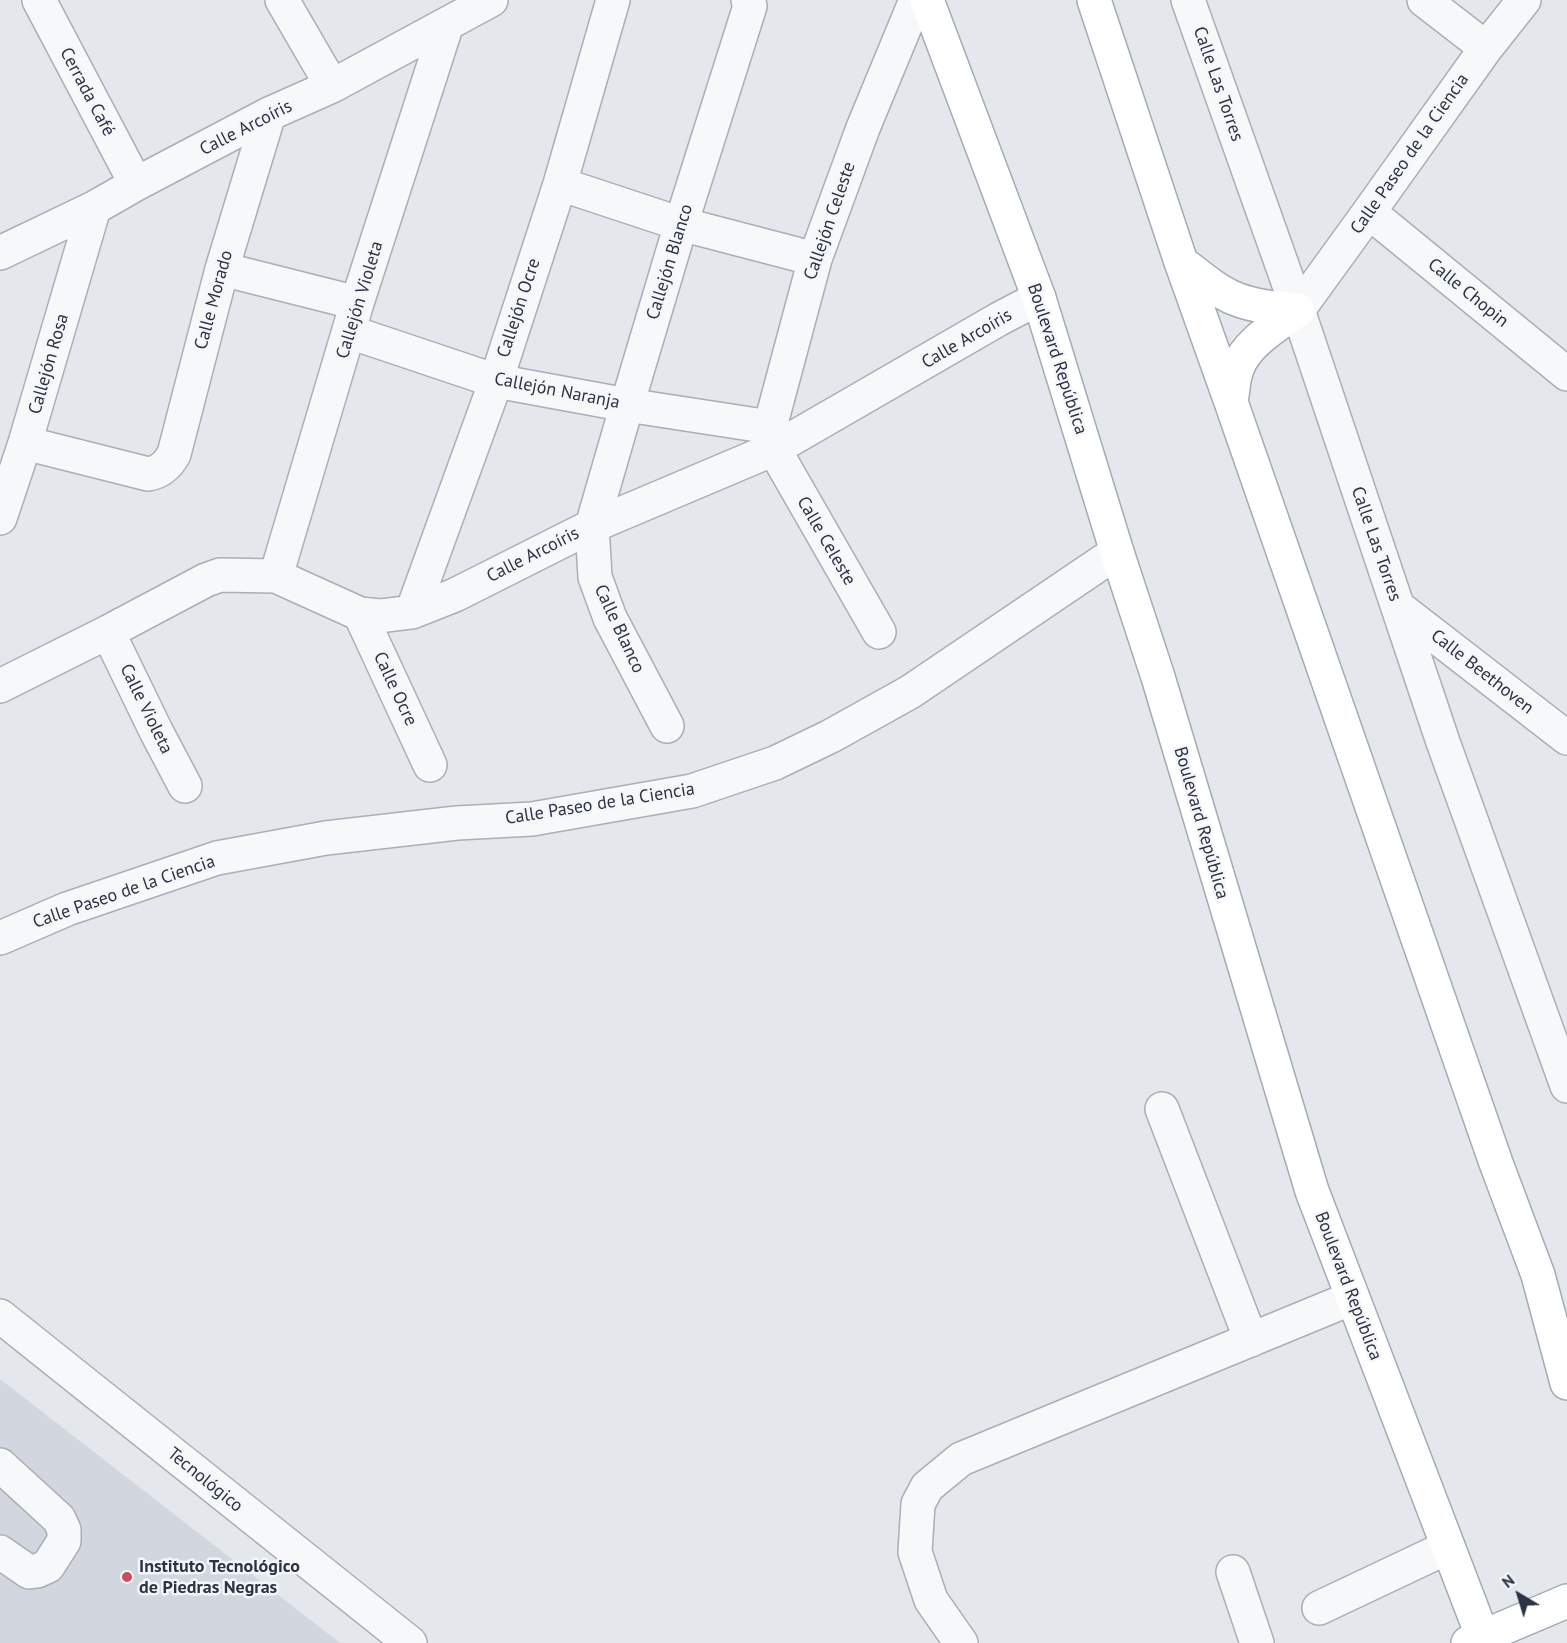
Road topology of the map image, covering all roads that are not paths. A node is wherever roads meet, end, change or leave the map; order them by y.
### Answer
1 (39, 0) edge
2 (282, 0) edge
3 (491, 0) edge
4 (612, 0) edge
5 (748, 0) edge
6 (916, 0) edge
7 (927, 0) edge
8 (1094, 0) edge
9 (1188, 0) edge
10 (1424, 0) edge
11 (1524, 0) edge
12 (447, 24) junction
13 (1486, 48) junction
14 (332, 86) junction
15 (269, 114) junction
16 (136, 184) junction
17 (560, 184) junction
18 (94, 208) junction
19 (1369, 212) junction
20 (681, 224) junction
21 (0, 253) edge
22 (815, 260) junction
23 (1181, 262) junction
24 (222, 269) junction
25 (1039, 298) junction
26 (1298, 310) junction
27 (353, 317) junction
28 (1567, 374) edge
29 (496, 381) junction
30 (1231, 402) junction
31 (627, 405) junction
32 (772, 438) junction
33 (26, 443) junction
34 (0, 518) edge
35 (592, 526) junction
36 (1117, 552) junction
37 (276, 576) junction
38 (1398, 607) junction
39 (412, 612) junction
40 (360, 614) junction
41 (108, 632) junction
42 (879, 632) dead end
43 (4, 680) edge
44 (667, 726) dead end
45 (1567, 738) edge
46 (430, 765) dead end
47 (185, 786) dead end
48 (0, 938) edge
49 (1567, 1086) edge
50 (1162, 1109) dead end
51 (1352, 1298) junction
52 (1, 1319) edge
53 (1251, 1340) junction
54 (1567, 1383) edge
55 (0, 1465) edge
56 (1448, 1547) junction
57 (0, 1552) edge
58 (1233, 1572) dead end
59 (1567, 1600) edge
60 (1319, 1608) dead end
61 (1478, 1641) edge
62 (410, 1643) edge
63 (961, 1643) edge
64 (1257, 1643) edge

1 - 16 street, Cerrada Café
2 - 14 street
3 - 12 street, Calle Arcoíris
4 - 17 street, Callejón Ocre
5 - 20 street, Callejón Blanco
6 - 22 street, Callejón Celeste
7 - 25 main road, Boulevard República
8 - 23 main road
9 - 26 street, Calle Las Torres
10 - 13 street
11 - 13 street, Calle Paseo de la Ciencia
12 - 14 street, Calle Arcoíris
12 - 27 street, Callejón Violeta
13 - 19 street, Calle Paseo de la Ciencia
14 - 15 street, Calle Arcoíris
15 - 16 street, Calle Arcoíris
15 - 24 street, Calle Morado
16 - 18 street, Calle Arcoíris
17 - 20 street
17 - 29 street, Callejón Ocre
18 - 21 street, Calle Arcoíris
18 - 33 street, Callejón Rosa
19 - 26 street, Calle Paseo de la Ciencia
19 - 28 street, Calle Chopin
20 - 22 street
20 - 31 street, Callejón Blanco
22 - 32 street, Callejón Celeste
23 - 26 main road
23 - 30 main road
24 - 27 street, Callejón Naranja
24 - 33 street, Calle Morado
25 - 32 street, Calle Arcoíris
25 - 36 main road, Boulevard República
26 - 30 main road
26 - 38 street, Calle Las Torres
27 - 29 street, Callejón Naranja
27 - 37 street, Callejón Violeta
29 - 31 street, Callejón Naranja
29 - 39 street, Callejón Ocre
30 - 54 main road
31 - 32 street, Callejón Naranja
31 - 35 street, Callejón Blanco
32 - 35 street, Calle Arcoíris
32 - 42 street, Calle Celeste
33 - 34 street, Callejón Rosa
35 - 39 street, Calle Arcoíris
35 - 44 street, Calle Blanco
36 - 48 street, Calle Paseo de la Ciencia
36 - 51 main road, Boulevard República
37 - 40 street, Calle Arcoíris
37 - 41 street, Calle Arcoíris
38 - 45 street, Calle Beethoven
38 - 49 street, Calle Las Torres
39 - 40 street, Calle Arcoíris
40 - 46 street, Calle Ocre
41 - 43 street, Calle Arcoíris
41 - 47 street, Calle Violeta
50 - 53 street
51 - 53 street
51 - 56 main road, Boulevard República
52 - 62 street, Tecnológico
53 - 63 street
55 - 57 street
56 - 60 street
56 - 61 main road, Boulevard República
58 - 64 street
59 - 61 main road

